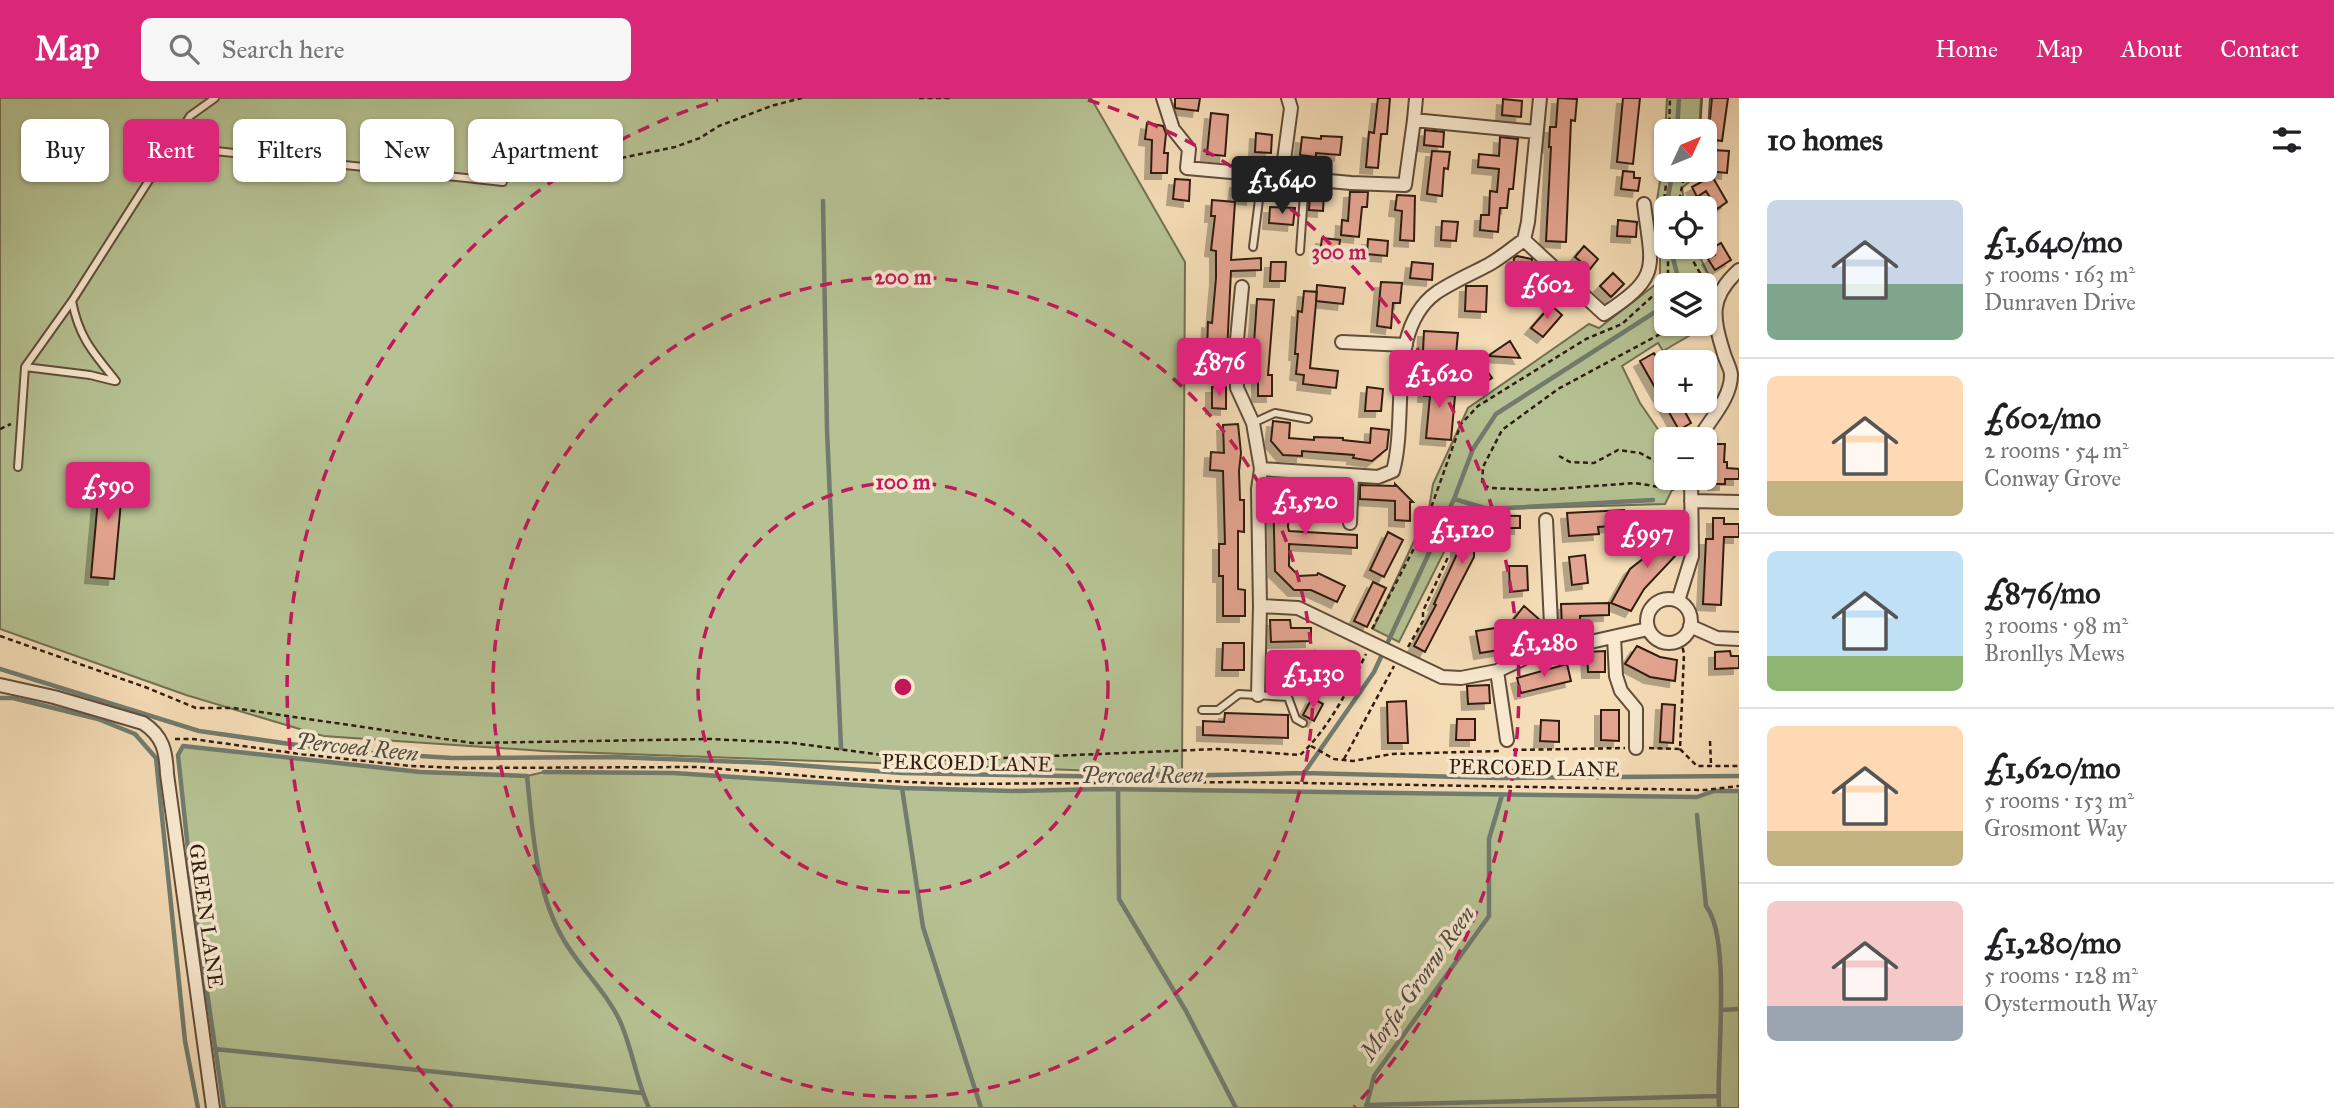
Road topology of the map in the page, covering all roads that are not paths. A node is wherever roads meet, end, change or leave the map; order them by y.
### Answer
1 (215, 98) edge
2 (1163, 98) edge
3 (1288, 98) edge
4 (1416, 98) edge
5 (1541, 98) edge
6 (1706, 98) edge
7 (188, 119) edge
8 (1705, 119) edge
9 (1414, 120) junction
10 (1536, 132) junction
11 (219, 151) edge
12 (1262, 174) junction
13 (1282, 175) junction
14 (468, 178) edge
15 (1305, 178) junction
16 (146, 182) edge
17 (1261, 193) junction
18 (1304, 197) junction
19 (1644, 204) dead end
20 (1524, 240) junction
21 (1253, 247) dead end
22 (1300, 251) dead end
23 (1739, 270) edge
24 (1242, 287) dead end
25 (72, 301) junction
26 (1342, 342) dead end
27 (1406, 345) junction
28 (25, 366) junction
29 (1735, 375) edge
30 (1308, 419) dead end
31 (1253, 423) junction
32 (1706, 427) edge
33 (18, 467) dead end
34 (1261, 470) junction
35 (1352, 476) junction
36 (1691, 490) edge
37 (1691, 497) junction
38 (1739, 502) edge
39 (1546, 520) dead end
40 (1350, 523) dead end
41 (1678, 601) junction
42 (1260, 606) junction
43 (1690, 626) junction
44 (1647, 629) junction
45 (1614, 637) junction
46 (1739, 639) edge
47 (1552, 645) junction
48 (1497, 671) junction
49 (0, 685) edge
50 (1258, 695) junction
51 (1202, 710) dead end
52 (1303, 723) dead end
53 (1507, 740) dead end
54 (1636, 748) road end
55 (213, 1108) edge

1 - 7 lane
2 - 12 street
3 - 13 street
4 - 9 street
5 - 10 street
6 - 8 lane
9 - 10 street
9 - 15 street
10 - 20 street
11 - 14 lane
12 - 13 street
12 - 17 lane
13 - 15 street
15 - 18 lane
16 - 25 lane
17 - 18 lane
17 - 21 lane
18 - 22 lane
19 - 20 street
20 - 27 street
23 - 29 street
24 - 31 street
25 - 28 lane
25 - 28 lane
26 - 27 street
27 - 35 street
28 - 33 lane
29 - 32 street
30 - 31 lane
31 - 34 street
34 - 35 street
34 - 42 street
35 - 40 street
36 - 37 street
37 - 38 street
37 - 41 street
39 - 47 street
41 - 43 street
41 - 44 street
42 - 48 street
42 - 50 street
43 - 44 street
43 - 46 street
44 - 45 street
45 - 47 street
45 - 54 street
47 - 48 street
48 - 53 street
49 - 55 street, GREEN LANE
50 - 51 lane
50 - 52 lane

